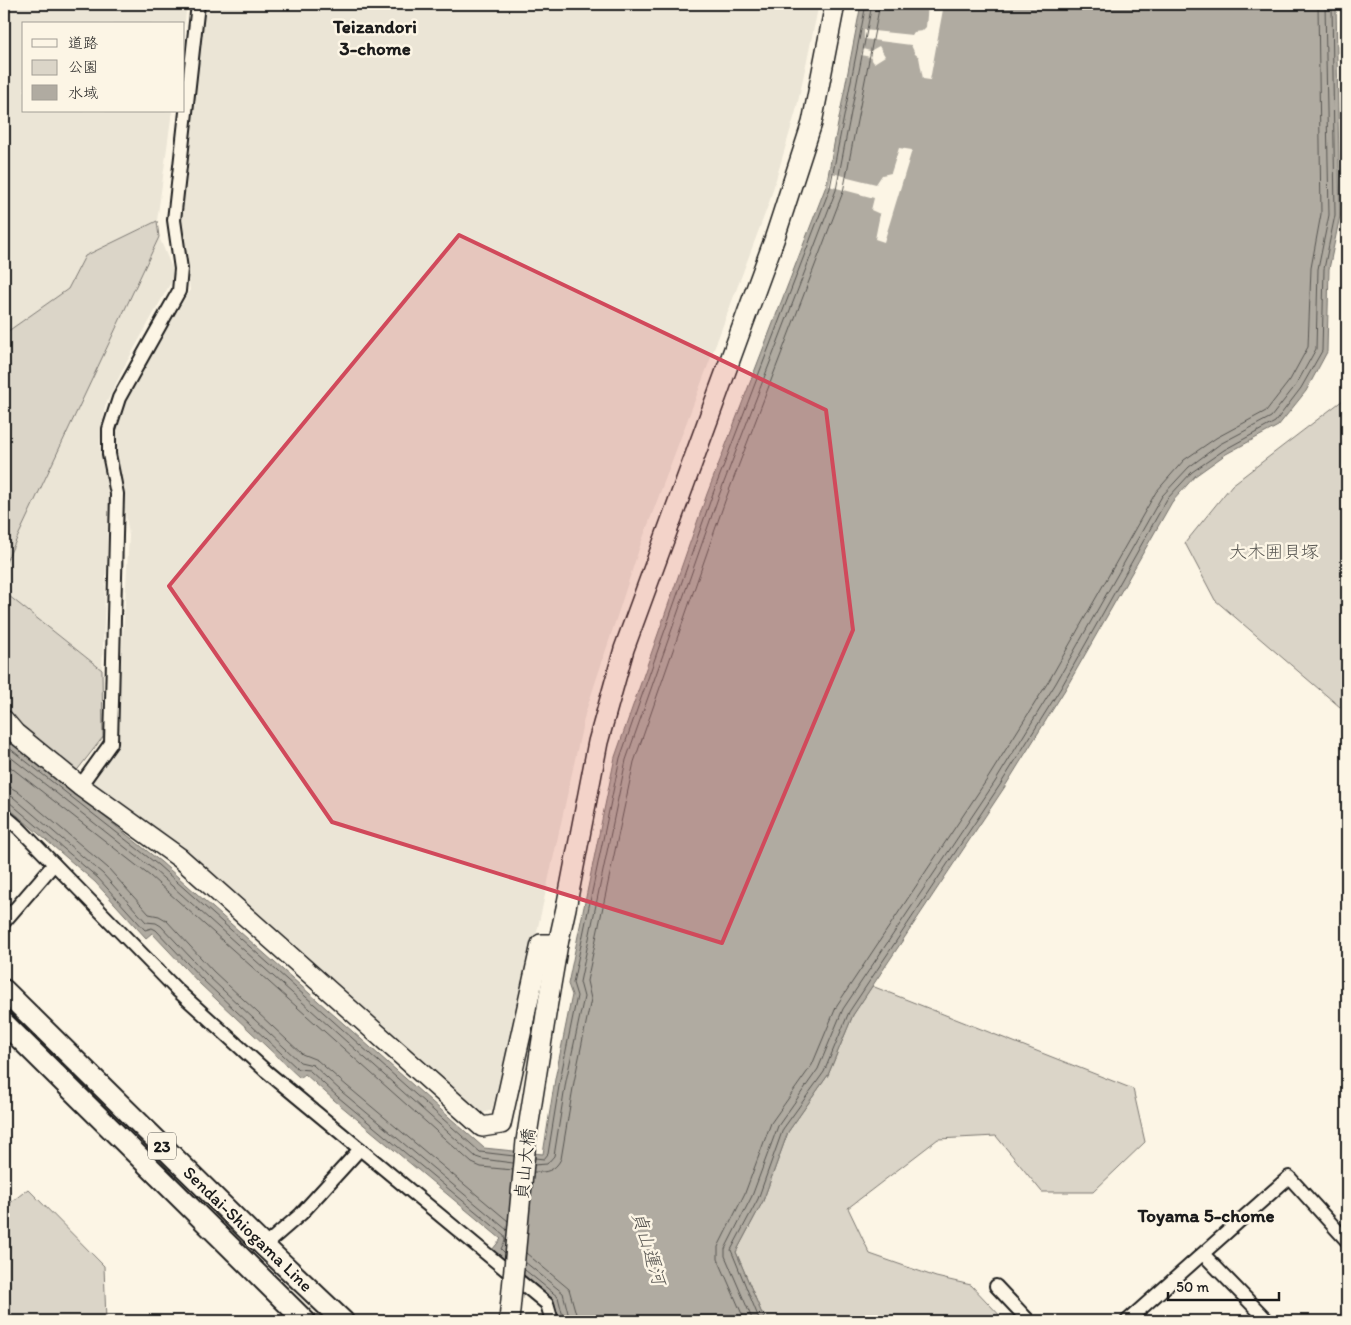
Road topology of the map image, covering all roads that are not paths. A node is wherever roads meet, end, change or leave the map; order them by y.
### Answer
1 (198, 4) edge
2 (835, 4) edge
3 (4, 720) edge
4 (80, 786) junction
5 (4, 815) edge
6 (54, 864) junction
7 (4, 922) edge
8 (558, 944) junction
9 (4, 990) edge
10 (4, 1024) edge
11 (360, 1150) junction
12 (1347, 1241) edge
13 (264, 1246) junction
14 (1203, 1254) junction
15 (996, 1286) dead end
16 (310, 1314) edge
17 (343, 1321) edge
18 (509, 1321) edge
19 (552, 1321) edge
20 (1029, 1321) edge
21 (1127, 1321) edge
22 (1268, 1321) edge

1 - 4 street
2 - 8 street, 貞山大橋
3 - 4 street
4 - 8 street
5 - 6 street
6 - 7 street
6 - 11 street
8 - 18 street, 貞山大橋, bridge
9 - 13 main road, Sendai-Shiogama Line / 23
10 - 16 main road, Sendai-Shiogama Line / 23
11 - 13 street
11 - 19 street
12 - 14 street
13 - 16 main road, Sendai-Shiogama Line / 23
14 - 21 street
14 - 22 street
15 - 20 street
16 - 17 main road, Sendai-Shiogama Line / 23

